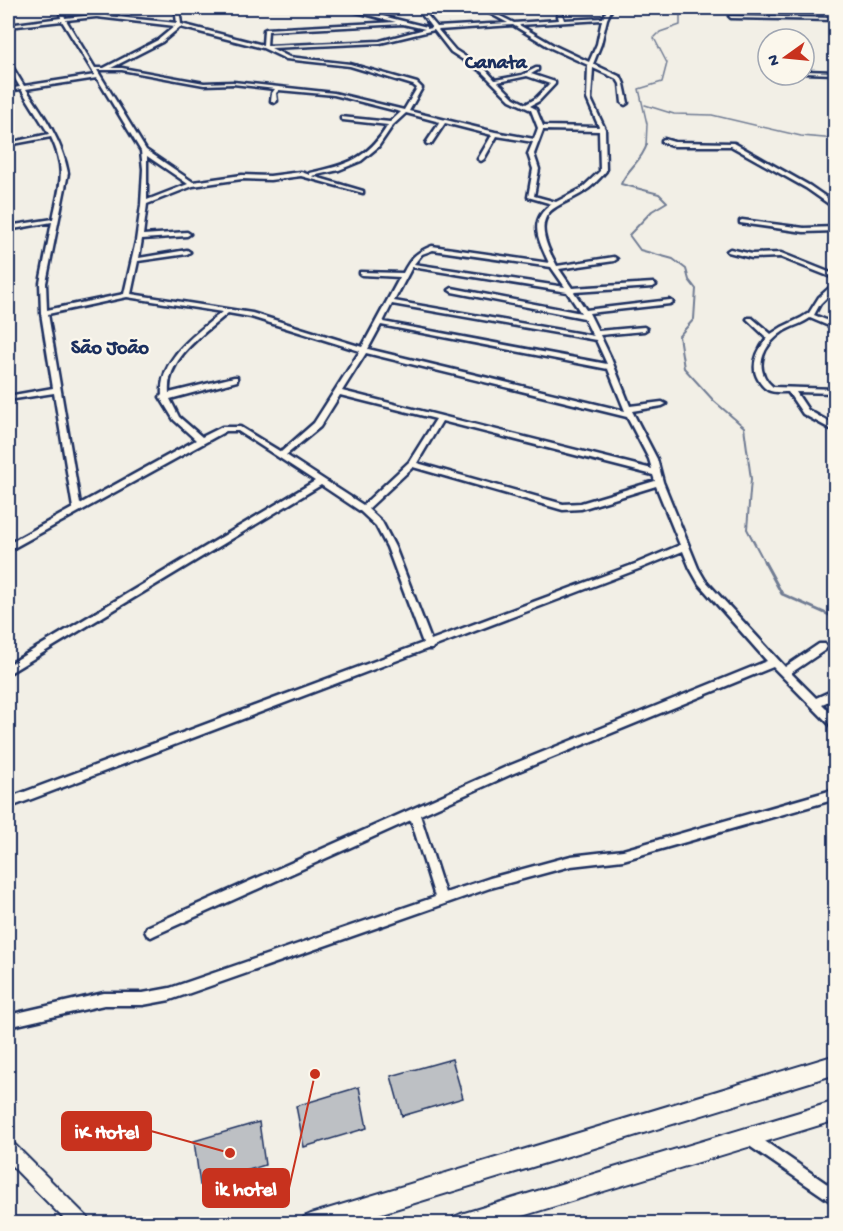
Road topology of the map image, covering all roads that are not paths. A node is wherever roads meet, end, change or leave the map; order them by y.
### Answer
1 (61, 8) edge
2 (160, 8) edge
3 (177, 8) edge
4 (347, 8) edge
5 (419, 8) edge
6 (482, 8) edge
7 (558, 8) edge
8 (610, 8) edge
9 (125, 9) edge
10 (98, 16) junction
11 (731, 17) dead end
12 (63, 18) junction
13 (605, 19) junction
14 (836, 19) edge
15 (562, 22) junction
16 (401, 23) junction
17 (512, 23) junction
18 (9, 25) edge
19 (179, 25) junction
20 (437, 28) junction
21 (431, 29) junction
22 (265, 47) junction
23 (591, 63) junction
24 (8, 64) edge
25 (95, 69) junction
26 (104, 69) junction
27 (536, 69) dead end
28 (816, 72) edge
29 (836, 73) edge
30 (527, 74) junction
31 (99, 76) junction
32 (496, 81) junction
33 (21, 88) junction
34 (278, 88) junction
35 (8, 90) edge
36 (273, 101) dead end
37 (626, 103) dead end
38 (526, 106) junction
39 (406, 111) junction
40 (343, 117) dead end
41 (443, 122) junction
42 (391, 124) junction
43 (541, 128) junction
44 (602, 129) junction
45 (495, 134) junction
46 (52, 135) junction
47 (535, 141) junction
48 (664, 141) dead end
49 (429, 142) dead end
50 (8, 144) edge
51 (144, 151) junction
52 (481, 159) dead end
53 (306, 175) junction
54 (192, 184) junction
55 (361, 192) dead end
56 (144, 202) junction
57 (557, 204) junction
58 (836, 207) edge
59 (56, 220) junction
60 (742, 222) dead end
61 (8, 228) edge
62 (836, 229) edge
63 (187, 234) dead end
64 (139, 237) junction
65 (730, 251) dead end
66 (187, 252) dead end
67 (614, 259) dead end
68 (135, 260) junction
69 (410, 265) junction
70 (555, 266) junction
71 (362, 273) dead end
72 (405, 275) junction
73 (836, 277) edge
74 (836, 284) edge
75 (653, 285) dead end
76 (452, 290) dead end
77 (570, 290) junction
78 (127, 295) junction
79 (391, 302) junction
80 (670, 302) dead end
81 (227, 311) junction
82 (44, 313) junction
83 (586, 314) junction
84 (810, 316) junction
85 (750, 319) dead end
86 (379, 323) junction
87 (836, 327) edge
88 (644, 329) dead end
89 (597, 336) junction
90 (772, 339) junction
91 (364, 350) junction
92 (611, 367) junction
93 (234, 379) dead end
94 (56, 390) junction
95 (791, 390) junction
96 (836, 391) edge
97 (338, 392) junction
98 (164, 397) junction
99 (8, 398) edge
100 (662, 404) dead end
101 (629, 412) junction
102 (440, 418) junction
103 (836, 430) edge
104 (201, 441) junction
105 (282, 455) junction
106 (412, 464) junction
107 (658, 478) junction
108 (320, 482) junction
109 (363, 509) junction
110 (77, 510) junction
111 (687, 546) junction
112 (8, 548) edge
113 (429, 646) junction
114 (822, 647) dead end
115 (774, 662) junction
116 (8, 669) edge
117 (784, 672) junction
118 (836, 693) edge
119 (814, 704) junction
120 (836, 725) edge
121 (836, 794) edge
122 (8, 803) edge
123 (414, 812) junction
124 (441, 898) junction
125 (151, 931) dead end
126 (8, 1021) edge
127 (836, 1064) edge
128 (836, 1110) edge
129 (750, 1138) junction
130 (8, 1150) edge
131 (836, 1198) edge
132 (81, 1224) edge
133 (311, 1224) edge
134 (461, 1224) edge

1 - 12 street
2 - 9 street
3 - 19 street
4 - 16 street
5 - 20 street
6 - 17 street
7 - 15 street
8 - 13 street
9 - 10 street
10 - 12 street
10 - 19 street
11 - 14 street
12 - 18 street
12 - 25 street
13 - 15 street
13 - 23 street
15 - 17 street
16 - 21 street
16 - 22 street
17 - 20 street
17 - 23 street
19 - 22 street
19 - 26 street
20 - 21 street
20 - 32 street
21 - 22 street
22 - 39 street
23 - 37 street
23 - 44 street
24 - 33 street
25 - 26 street
25 - 31 street
26 - 34 street
27 - 30 street
28 - 29 street
30 - 32 street
30 - 38 street
31 - 33 street
31 - 51 street
32 - 38 street
33 - 35 street
33 - 46 street
34 - 36 street
34 - 39 street
38 - 43 street
39 - 41 street
39 - 42 street
40 - 42 street
41 - 45 street
41 - 49 street
42 - 53 street
43 - 44 street
43 - 47 street
44 - 57 street
45 - 47 street
45 - 52 street
46 - 50 street
46 - 59 street
47 - 57 street
48 - 58 street
51 - 54 street
51 - 56 street
53 - 54 street
53 - 55 street
54 - 56 street
56 - 64 street
57 - 70 street
59 - 61 street
59 - 82 street
60 - 62 street
63 - 64 street
64 - 68 street
65 - 73 street
66 - 68 street
67 - 70 street
68 - 78 street
69 - 70 street
69 - 72 street
69 - 77 street
70 - 77 street
71 - 72 street
72 - 79 street
74 - 84 street
75 - 77 street
76 - 83 street
77 - 83 street
78 - 81 street
78 - 82 street
79 - 86 street
79 - 89 street
80 - 83 street
81 - 91 street
81 - 98 street
82 - 94 street
83 - 89 street
84 - 87 street
84 - 90 street
85 - 90 street
86 - 91 street
86 - 92 street
88 - 89 street
89 - 92 street
90 - 95 street
91 - 97 street
91 - 101 street
92 - 101 street
93 - 98 street
94 - 99 street
94 - 110 street
95 - 96 street
95 - 103 street
97 - 102 street
97 - 105 street
98 - 104 street
100 - 101 street
101 - 107 street
102 - 106 street
102 - 107 street
104 - 105 street
104 - 110 street
105 - 108 street
106 - 107 street
106 - 109 street
107 - 111 street
108 - 109 street
108 - 116 street
109 - 113 street
110 - 112 street
111 - 113 street
111 - 115 street
113 - 122 street
114 - 117 street
115 - 117 street
115 - 123 street
117 - 119 street
118 - 119 street
119 - 120 street
121 - 124 street
123 - 124 street
123 - 125 street
124 - 126 street
127 - 133 main road
128 - 129 main road
129 - 131 street
129 - 134 main road
130 - 132 street

